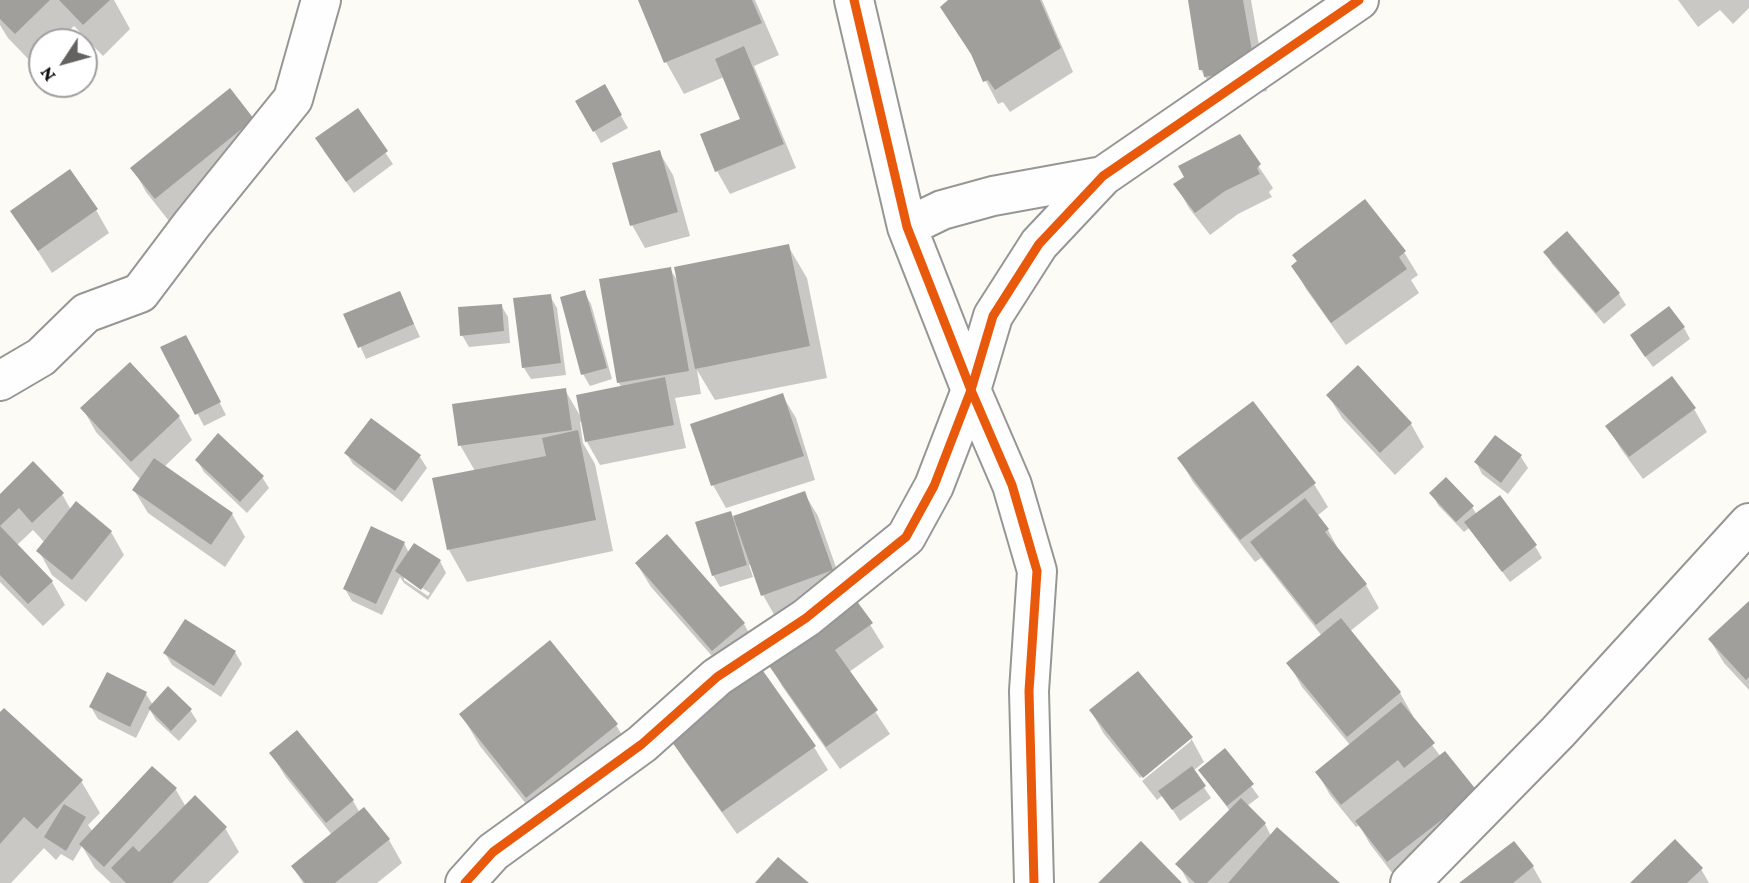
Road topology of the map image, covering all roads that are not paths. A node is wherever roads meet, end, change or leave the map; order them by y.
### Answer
1 (321, 0) edge
2 (854, 0) edge
3 (1359, 0) edge
4 (1102, 176) junction
5 (907, 227) junction
6 (0, 381) edge
7 (971, 390) junction
8 (1749, 523) edge
9 (465, 883) edge
10 (1034, 883) edge
11 (1410, 883) edge

1 - 6 street
2 - 5 street
3 - 4 street
4 - 5 street
4 - 7 street
5 - 7 street
7 - 9 street
7 - 10 street
8 - 11 street

